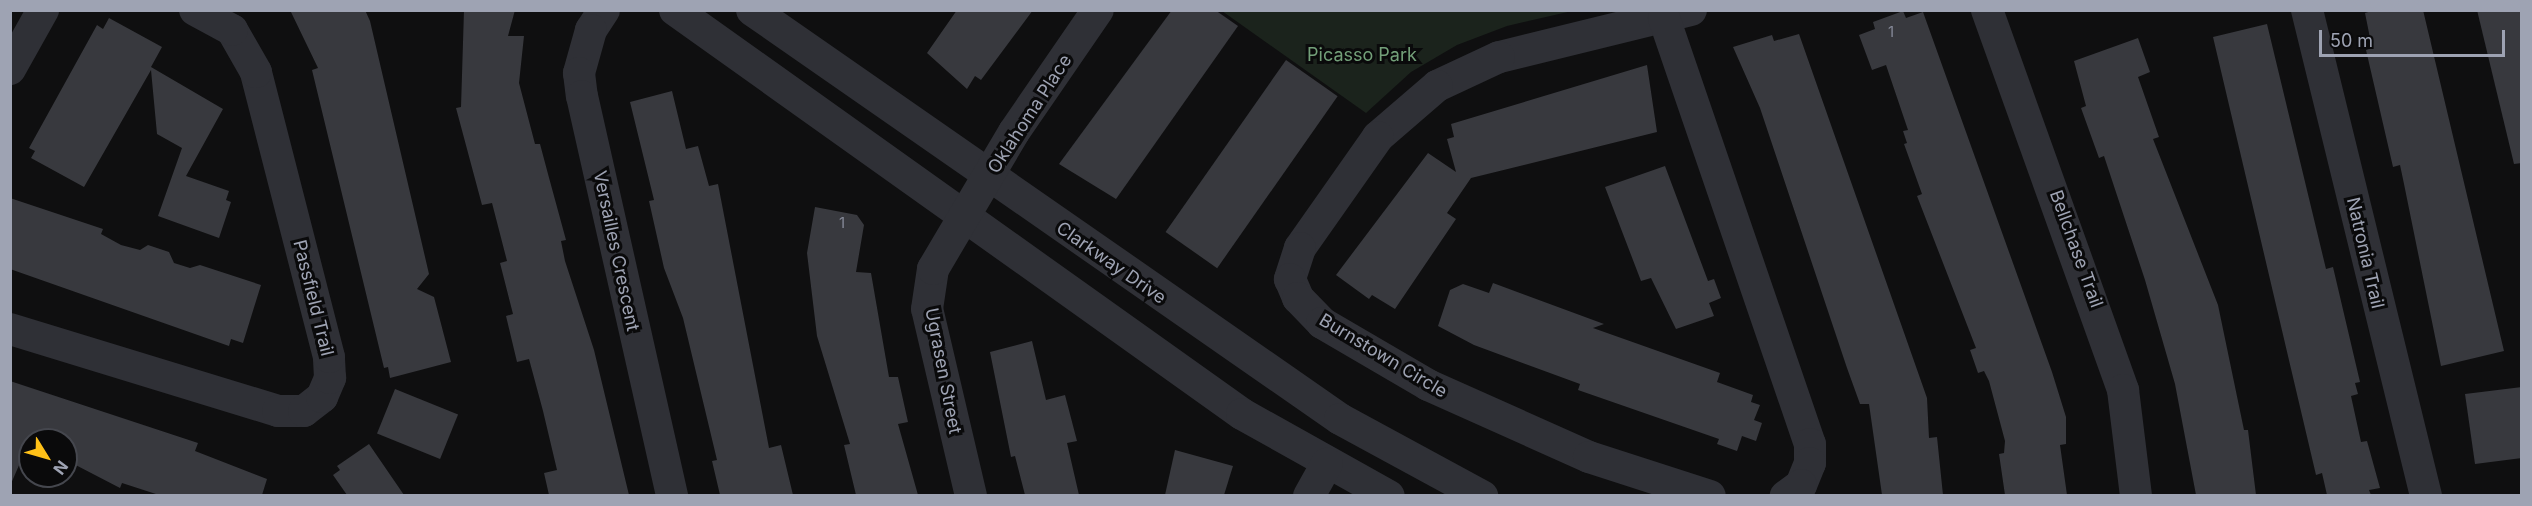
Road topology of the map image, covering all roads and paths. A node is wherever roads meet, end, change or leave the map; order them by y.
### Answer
1 (44, 10) edge
2 (195, 10) edge
3 (604, 10) edge
4 (675, 10) edge
5 (752, 10) edge
6 (1098, 10) edge
7 (1987, 10) edge
8 (2307, 10) edge
9 (1677, 14) edge
10 (10, 69) edge
11 (989, 178) junction
12 (962, 216) junction
13 (10, 329) edge
14 (1327, 464) junction
15 (672, 495) edge
16 (971, 495) edge
17 (1309, 495) edge
18 (1389, 495) edge
19 (1482, 495) edge
20 (1710, 495) edge
21 (1786, 495) edge
22 (2136, 495) edge
23 (2426, 495) edge

1 - 10 street
2 - 13 street, Passfield Trail
3 - 15 street, Versailles Crescent
4 - 12 street
5 - 11 street, Clarkway Drive
6 - 11 street, Oklahoma Place
7 - 22 street, Bellchase Trail
8 - 23 street, Natronia Trail
9 - 20 street, Burnstown Circle
9 - 21 street, Burnstown Circle
11 - 12 street, Oklahoma Place
11 - 19 street, Clarkway Drive
12 - 14 street
12 - 16 street, Ugrasen Street
14 - 17 street
14 - 18 street

